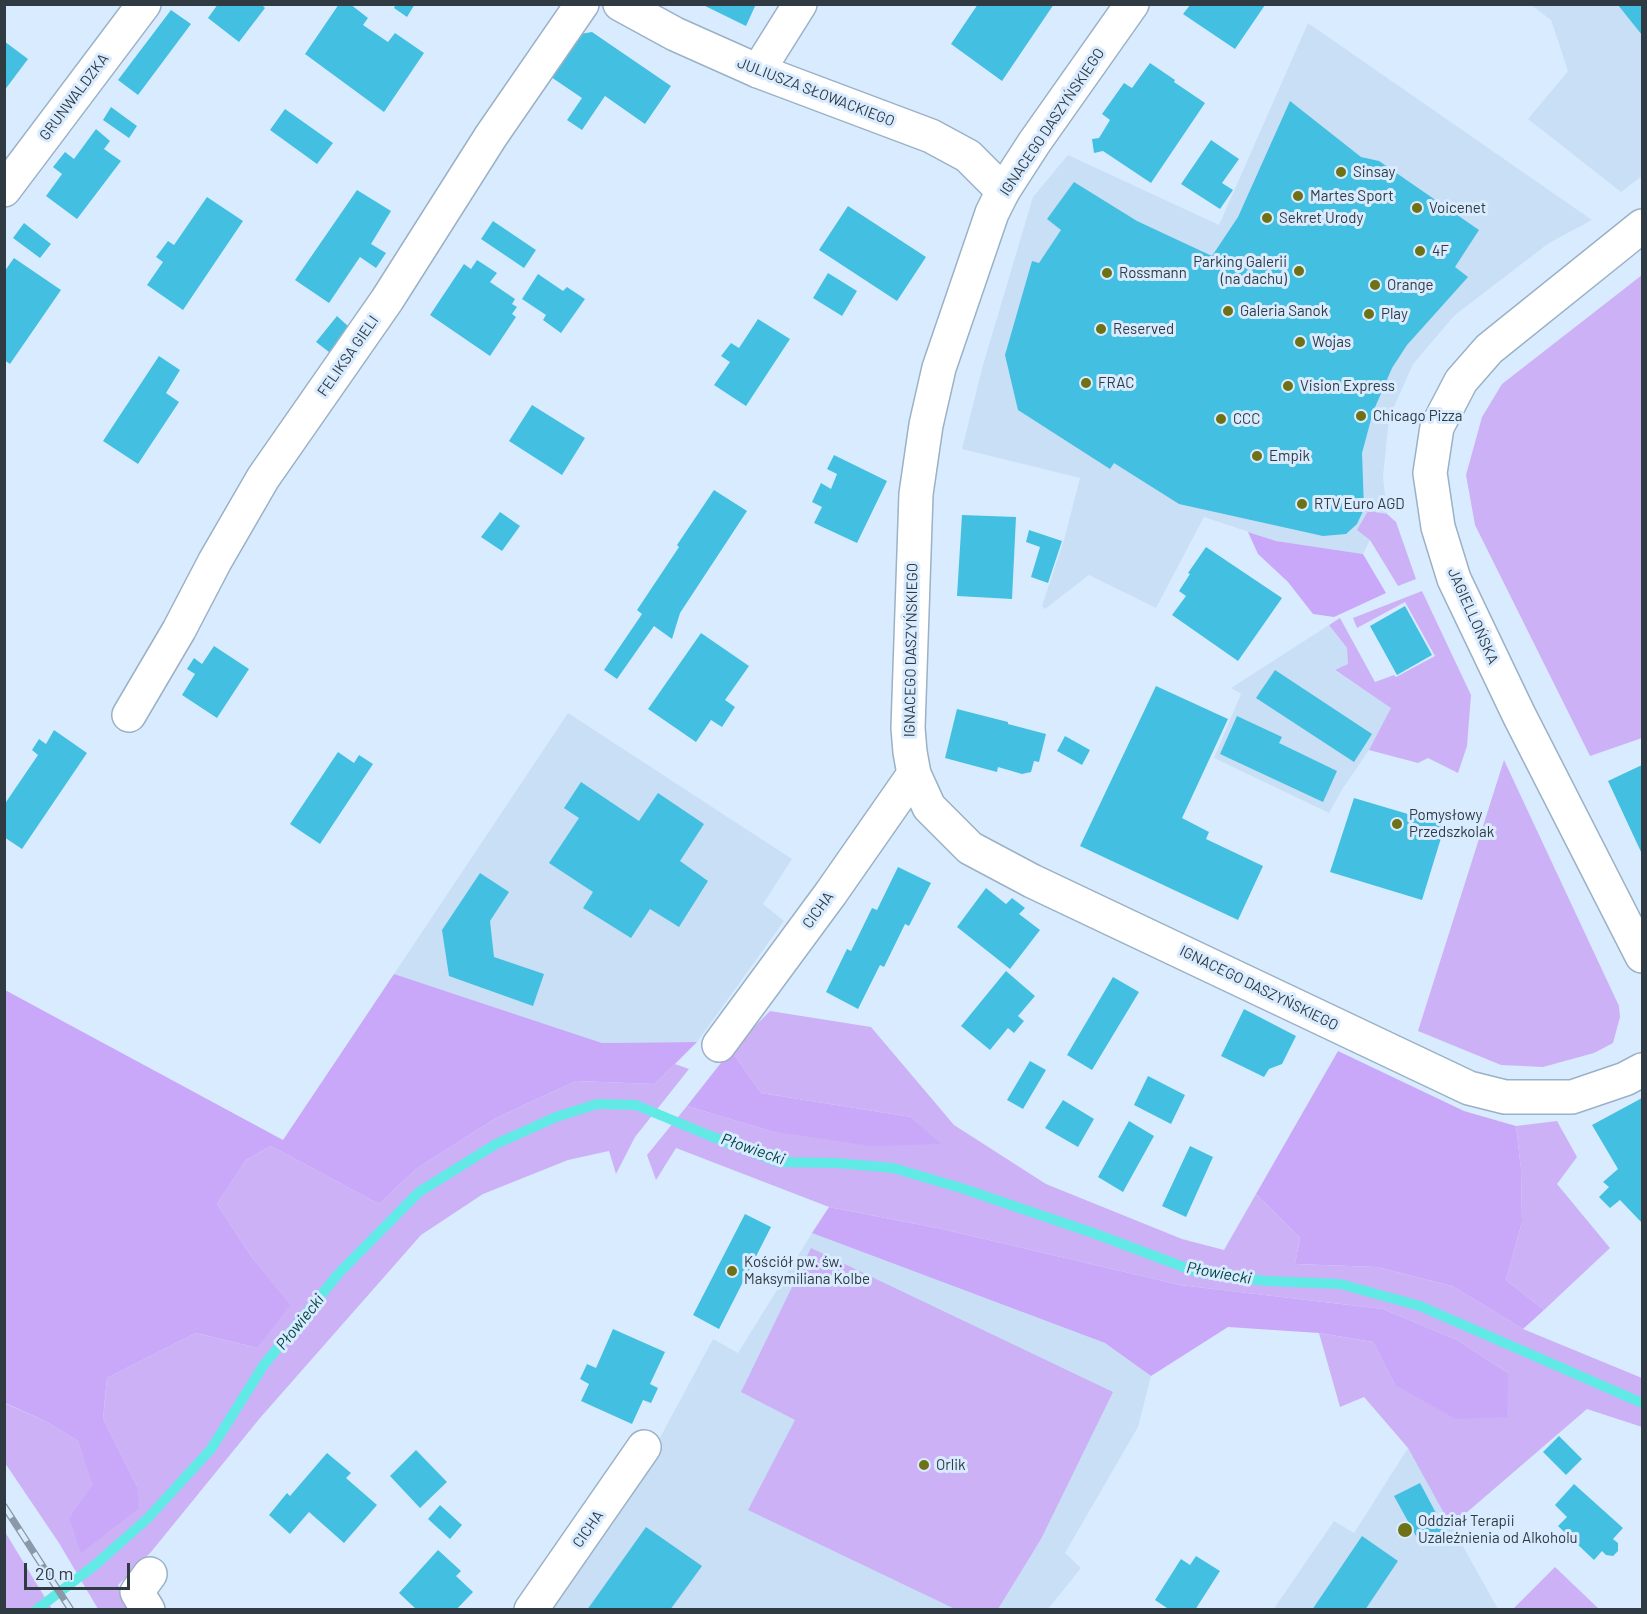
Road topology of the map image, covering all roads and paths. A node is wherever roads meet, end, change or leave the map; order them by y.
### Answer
1 (144, 4) edge
2 (582, 4) edge
3 (620, 4) edge
4 (800, 4) edge
5 (1132, 4) edge
6 (758, 71) junction
7 (4, 190) edge
8 (1003, 191) junction
9 (1642, 226) edge
10 (129, 715) dead end
11 (915, 774) junction
12 (1642, 956) edge
13 (719, 1044) dead end
14 (1642, 1070) edge
15 (644, 1447) dead end
16 (150, 1574) dead end
17 (148, 1610) edge
18 (531, 1610) edge

1 - 7 street, GRUNWALDZKA
2 - 10 street, FELIKSA GIELI
3 - 6 street, JULIUSZA SŁOWACKIEGO
4 - 6 street
5 - 8 street, IGNACEGO DASZYŃSKIEGO
6 - 8 street, JULIUSZA SŁOWACKIEGO
8 - 11 street, IGNACEGO DASZYŃSKIEGO
9 - 12 street, JAGIELLOŃSKA
11 - 13 street, CICHA
11 - 14 street, IGNACEGO DASZYŃSKIEGO
15 - 18 street, CICHA
16 - 17 street

